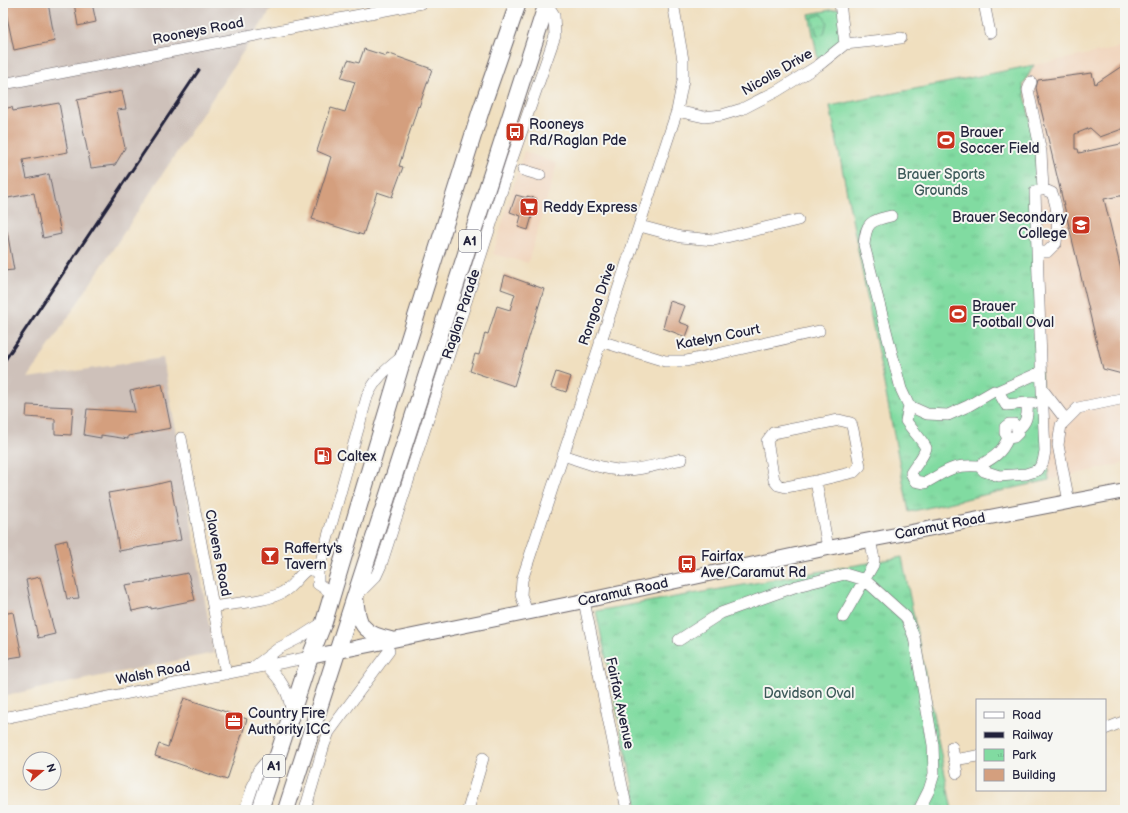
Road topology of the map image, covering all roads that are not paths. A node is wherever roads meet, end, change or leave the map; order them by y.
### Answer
1 (422, 3) edge
2 (518, 3) edge
3 (673, 3) edge
4 (840, 3) edge
5 (984, 3) edge
6 (547, 4) edge
7 (990, 33) dead end
8 (901, 38) dead end
9 (845, 44) junction
10 (1031, 82) dead end
11 (3, 84) edge
12 (677, 111) junction
13 (523, 170) dead end
14 (540, 176) dead end
15 (1043, 189) junction
16 (891, 216) dead end
17 (798, 220) dead end
18 (640, 226) junction
19 (1037, 252) junction
20 (819, 331) dead end
21 (600, 341) junction
22 (404, 355) junction
23 (1041, 372) junction
24 (1042, 389) junction
25 (999, 390) junction
26 (1125, 398) edge
27 (1042, 402) junction
28 (1026, 403) junction
29 (1006, 405) junction
30 (909, 406) junction
31 (1066, 420) junction
32 (1013, 427) junction
33 (181, 438) dead end
34 (563, 455) junction
35 (682, 459) dead end
36 (979, 466) junction
37 (816, 481) junction
38 (1125, 491) edge
39 (1069, 502) junction
40 (870, 540) junction
41 (828, 548) junction
42 (318, 572) junction
43 (865, 580) junction
44 (332, 593) junction
45 (356, 596) junction
46 (584, 601) junction
47 (213, 607) junction
48 (527, 612) junction
49 (842, 617) dead end
50 (324, 622) junction
51 (679, 640) dead end
52 (392, 645) junction
53 (338, 652) junction
54 (310, 657) junction
55 (267, 666) junction
56 (252, 669) junction
57 (226, 674) junction
58 (290, 717) junction
59 (3, 718) edge
60 (1125, 721) edge
61 (313, 728) junction
62 (1106, 730) edge
63 (329, 732) junction
64 (952, 748) dead end
65 (278, 754) junction
66 (976, 756) edge
67 (483, 758) dead end
68 (954, 760) junction
69 (957, 773) dead end
70 (245, 810) edge
71 (260, 810) edge
72 (286, 810) edge
73 (305, 810) edge
74 (468, 810) edge
75 (627, 810) edge
76 (918, 810) edge

1 - 11 street, Rooneys Road
2 - 22 highway, A1
3 - 12 street, Rongoa Drive
4 - 9 street
5 - 7 street
6 - 45 highway, Raglan Parade / A1
8 - 9 street
9 - 12 street, Nicolls Drive
10 - 15 street
12 - 18 street, Rongoa Drive
13 - 14 street
15 - 19 street
15 - 19 street
16 - 30 street
17 - 18 street
18 - 21 street, Rongoa Drive
19 - 23 street
20 - 21 street, Katelyn Court
21 - 34 street, Rongoa Drive
22 - 42 street
22 - 44 highway, A1
23 - 24 street
23 - 25 street
24 - 27 street
24 - 31 street
25 - 29 street
25 - 30 street
26 - 31 street
27 - 28 street
27 - 36 street
28 - 29 street
28 - 32 street
29 - 32 street
30 - 36 street
31 - 39 street
32 - 36 street
33 - 47 street, Clavens Road
34 - 35 street
34 - 48 street, Rongoa Drive
37 - 37 street
37 - 41 street
38 - 39 main road, Caramut Road
39 - 40 main road, Caramut Road
40 - 41 main road, Caramut Road
40 - 43 street
41 - 46 main road, Caramut Road
42 - 44 street
42 - 47 street
43 - 49 street
43 - 51 street
43 - 76 street
44 - 50 highway, A1
45 - 52 main road
45 - 53 highway, Raglan Parade / A1
46 - 48 main road, Caramut Road
46 - 75 street, Fairfax Avenue
47 - 57 street, Clavens Road
48 - 52 main road, Caramut Road
50 - 54 highway, A1
50 - 56 street
52 - 53 main road, Caramut Road
52 - 63 street
53 - 54 main road, Caramut Road
53 - 61 highway, Raglan Parade / A1
54 - 55 street, Walsh Road
54 - 58 highway, A1
55 - 56 street, Walsh Road
55 - 58 street
56 - 57 street, Walsh Road
57 - 59 street, Walsh Road
58 - 61 highway
58 - 65 highway, A1
60 - 62 street
61 - 63 street
61 - 72 highway, Raglan Parade / A1
63 - 73 street
64 - 68 street
65 - 70 street
65 - 71 highway, A1
66 - 68 street
67 - 74 street
68 - 69 street

